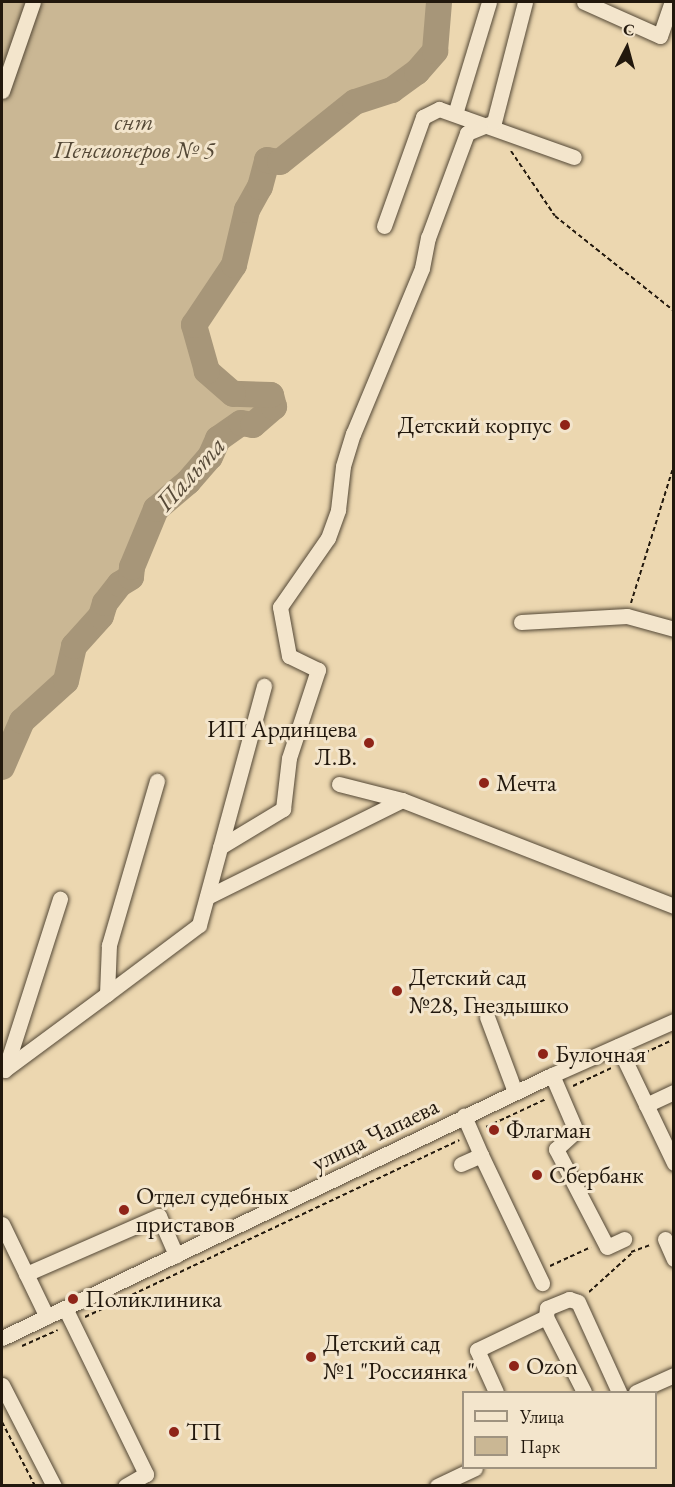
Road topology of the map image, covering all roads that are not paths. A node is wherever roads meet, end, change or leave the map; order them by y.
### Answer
1 (33, 2) edge
2 (489, 2) edge
3 (525, 2) edge
4 (584, 2) edge
5 (672, 2) edge
6 (2, 91) edge
7 (455, 114) junction
8 (490, 129) junction
9 (574, 157) dead end
10 (384, 226) dead end
11 (521, 622) dead end
12 (674, 628) edge
13 (264, 686) dead end
14 (157, 781) dead end
15 (339, 784) dead end
16 (402, 800) junction
17 (220, 847) junction
18 (207, 897) junction
19 (60, 899) dead end
20 (674, 906) edge
21 (107, 994) junction
22 (487, 1017) dead end
23 (674, 1021) edge
24 (618, 1046) junction
25 (4, 1071) edge
26 (552, 1075) junction
27 (515, 1092) junction
28 (674, 1092) edge
29 (646, 1105) junction
30 (464, 1116) junction
31 (481, 1155) junction
32 (674, 1163) edge
33 (461, 1164) dead end
34 (2, 1224) edge
35 (624, 1239) road end
36 (664, 1239) road end
37 (176, 1254) junction
38 (674, 1259) edge
39 (26, 1274) junction
40 (539, 1278) road end
41 (65, 1308) junction
42 (47, 1317) junction
43 (546, 1317) junction
44 (2, 1338) edge
45 (674, 1375) edge
46 (2, 1385) edge
47 (496, 1391) edge
48 (583, 1391) edge
49 (619, 1391) edge
50 (638, 1391) edge
51 (472, 1469) edge
52 (54, 1485) edge
53 (125, 1485) edge
54 (437, 1485) edge

1 - 6 street
2 - 7 street
3 - 8 street
4 - 5 street
7 - 8 street
7 - 10 street
8 - 9 street
8 - 17 street
11 - 12 street
13 - 17 street
14 - 21 street
15 - 16 street
16 - 18 street
16 - 20 street
17 - 18 street
18 - 21 street
19 - 25 street
21 - 25 street
22 - 27 street
23 - 24 street, улица Чапаева
24 - 26 street, улица Чапаева
24 - 29 street
26 - 27 street, улица Чапаева
26 - 35 street
27 - 30 street, улица Чапаева
28 - 29 street
29 - 32 street
30 - 31 street
30 - 37 street, улица Чапаева
31 - 33 street
31 - 40 street
34 - 39 street
36 - 38 street
37 - 39 street
37 - 41 street, улица Чапаева
39 - 42 street
41 - 42 street, улица Чапаева
41 - 53 street
42 - 44 street, улица Чапаева
43 - 47 street
43 - 48 street
43 - 49 street
45 - 50 street
46 - 52 street
51 - 54 street

